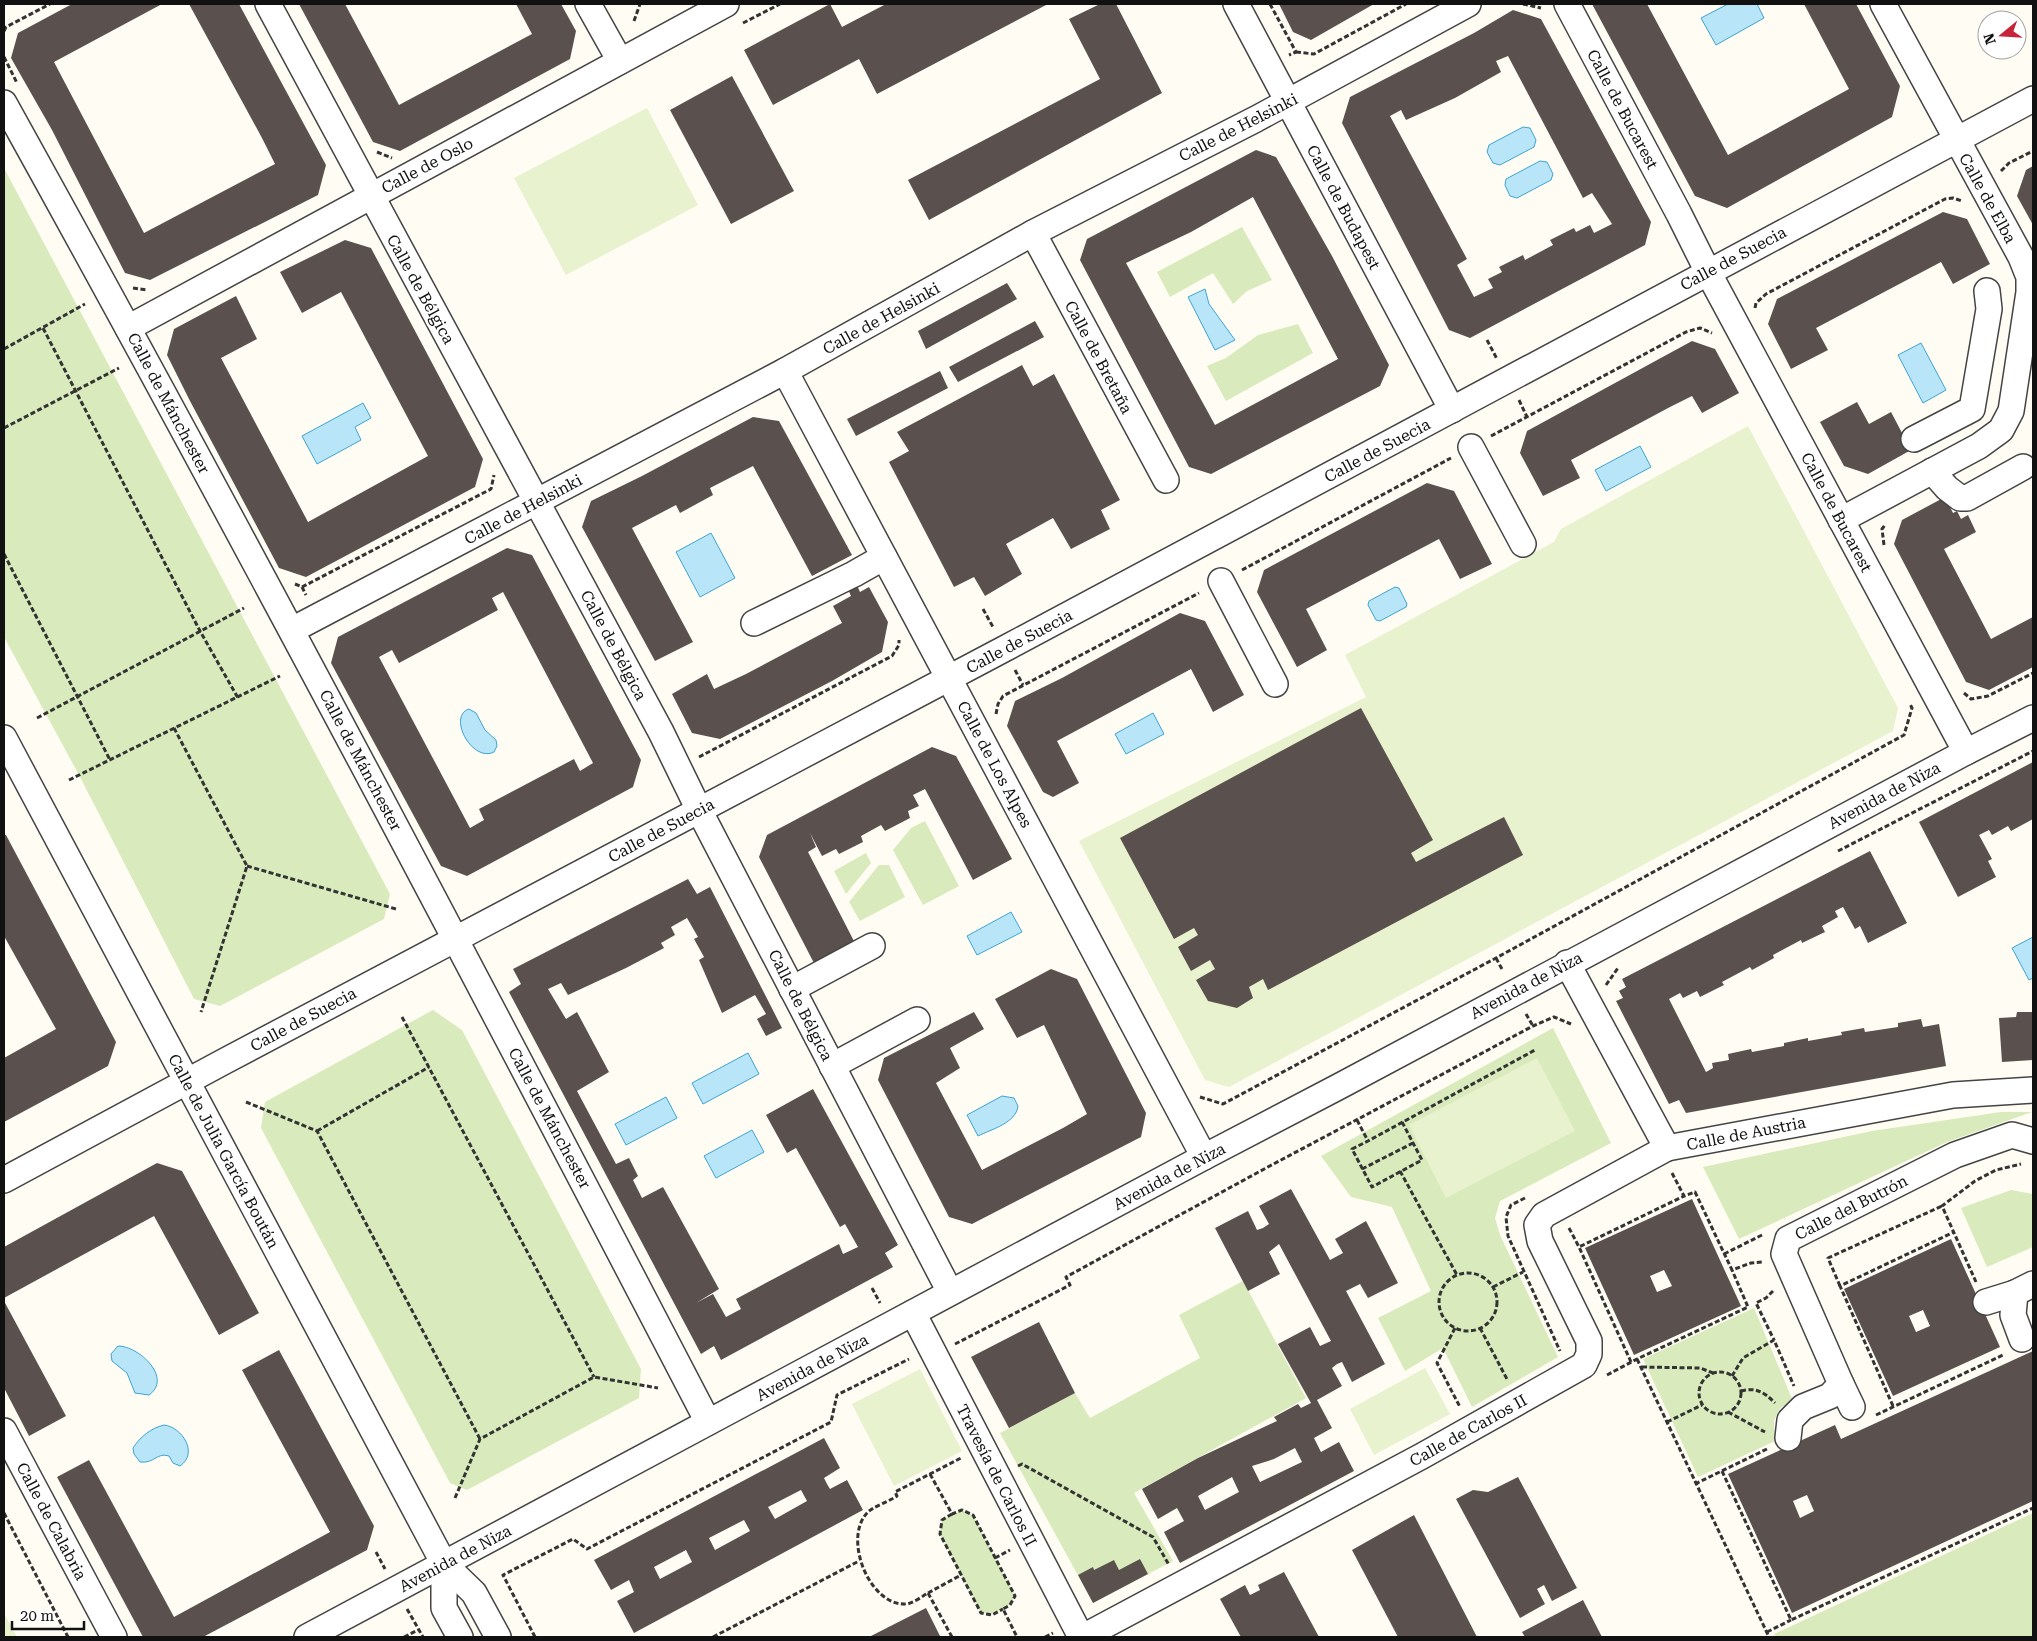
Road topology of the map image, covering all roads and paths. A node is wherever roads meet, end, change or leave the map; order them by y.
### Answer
1 (50, 4) edge
2 (268, 4) edge
3 (588, 4) edge
4 (640, 4) edge
5 (726, 4) edge
6 (1236, 4) edge
7 (1406, 4) edge
8 (1468, 4) edge
9 (1523, 4) edge
10 (1567, 4) edge
11 (1883, 4) edge
12 (1541, 8) dead end
13 (634, 21) dead end
14 (4, 31) edge
15 (1296, 52) dead end
16 (4, 57) edge
17 (620, 61) junction
18 (13, 97) edge
19 (2033, 99) edge
20 (1288, 102) junction
21 (1955, 139) junction
22 (369, 149) dead end
23 (395, 159) dead end
24 (1986, 194) junction
25 (370, 195) junction
26 (1033, 233) junction
27 (2027, 254) edge
28 (1708, 272) junction
29 (155, 285) dead end
30 (126, 287) dead end
31 (1987, 291) dead end
32 (85, 304) dead end
33 (1749, 326) junction
34 (43, 328) junction
35 (128, 328) junction
36 (4, 349) edge
37 (118, 368) dead end
38 (785, 371) junction
39 (1978, 378) junction
40 (2015, 383) junction
41 (76, 390) junction
42 (1452, 410) junction
43 (4, 428) edge
44 (1914, 439) dead end
45 (1471, 447) junction
46 (516, 462) junction
47 (2023, 467) dead end
48 (1932, 471) junction
49 (1166, 480) dead end
50 (537, 501) junction
51 (1841, 520) junction
52 (1888, 522) dead end
53 (1524, 544) dead end
54 (1884, 546) dead end
55 (4, 554) edge
56 (884, 557) junction
57 (1221, 581) junction
58 (302, 587) dead end
59 (244, 608) dead end
60 (754, 622) dead end
61 (292, 630) junction
62 (200, 631) junction
63 (899, 638) dead end
64 (2033, 673) edge
65 (280, 676) dead end
66 (949, 678) junction
67 (1928, 682) junction
68 (1275, 684) dead end
69 (1959, 689) dead end
70 (78, 697) junction
71 (238, 698) junction
72 (996, 717) dead end
73 (37, 718) dead end
74 (2033, 718) edge
75 (174, 728) junction
76 (4, 738) edge
77 (2033, 751) edge
78 (1966, 752) junction
79 (110, 760) junction
80 (679, 768) junction
81 (12, 775) edge
82 (69, 780) dead end
83 (699, 810) junction
84 (1830, 855) dead end
85 (247, 866) junction
86 (396, 909) dead end
87 (455, 939) junction
88 (872, 946) dead end
89 (1567, 963) junction
90 (1625, 964) dead end
91 (1604, 987) dead end
92 (792, 989) junction
93 (200, 1012) dead end
94 (402, 1016) dead end
95 (917, 1020) dead end
96 (1573, 1024) dead end
97 (1536, 1050) dead end
98 (832, 1066) junction
99 (429, 1067) junction
100 (187, 1081) junction
101 (1197, 1090) dead end
102 (2033, 1090) edge
103 (246, 1102) dead end
104 (1357, 1120) junction
105 (1402, 1122) junction
106 (317, 1131) junction
107 (1368, 1140) junction
108 (1413, 1142) junction
109 (1667, 1148) junction
110 (2028, 1152) edge
111 (1204, 1157) junction
112 (1362, 1169) junction
113 (1400, 1172) junction
114 (1663, 1175) dead end
115 (4, 1180) edge
116 (1529, 1196) dead end
117 (1684, 1196) junction
118 (1942, 1206) junction
119 (1954, 1232) junction
120 (1764, 1262) dead end
121 (1732, 1270) junction
122 (1523, 1272) junction
123 (1457, 1275) junction
124 (1840, 1286) junction
125 (1493, 1287) junction
126 (2024, 1288) edge
127 (1775, 1289) dead end
128 (950, 1292) junction
129 (1986, 1302) joint
130 (1756, 1303) junction
131 (1748, 1307) junction
132 (913, 1313) junction
133 (1455, 1328) junction
134 (1480, 1328) junction
135 (1774, 1340) junction
136 (2016, 1345) joint
137 (951, 1346) dead end
138 (1563, 1357) dead end
139 (909, 1360) dead end
140 (1631, 1362) dead end
141 (1642, 1367) junction
142 (1713, 1374) junction
143 (1732, 1376) junction
144 (594, 1377) junction
145 (1509, 1383) dead end
146 (1841, 1384) junction
147 (658, 1388) dead end
148 (1741, 1391) junction
149 (1798, 1394) dead end
150 (1702, 1405) junction
151 (1893, 1406) junction
152 (1780, 1408) dead end
153 (1461, 1409) dead end
154 (1728, 1412) junction
155 (1860, 1412) joint
156 (708, 1422) junction
157 (1667, 1422) junction
158 (4, 1431) edge
159 (480, 1439) junction
160 (1776, 1439) junction
161 (968, 1454) dead end
162 (1013, 1468) dead end
163 (1722, 1471) junction
164 (930, 1474) junction
165 (1695, 1484) junction
166 (455, 1498) dead end
167 (2033, 1508) edge
168 (4, 1513) edge
169 (952, 1514) junction
170 (1017, 1546) dead end
171 (995, 1558) junction
172 (859, 1560) junction
173 (444, 1564) junction
174 (1172, 1570) dead end
175 (962, 1575) junction
176 (928, 1593) junction
177 (1003, 1609) junction
178 (1791, 1620) junction
179 (418, 1630) dead end
180 (1766, 1632) junction
181 (68, 1637) edge
182 (114, 1637) edge
183 (306, 1637) edge
184 (404, 1637) edge
185 (460, 1637) edge
186 (498, 1637) edge
187 (534, 1637) edge
188 (713, 1637) edge
189 (952, 1637) edge
190 (1017, 1637) edge
191 (1082, 1637) edge
192 (1769, 1637) edge

1 - 14 path
2 - 25 street, Calle de Bélgica
3 - 17 street
4 - 13 path
5 - 17 street, Calle de Oslo
6 - 20 street, Calle de Budapest
7 - 15 path
8 - 20 street, Calle de Helsinki
9 - 12 path
10 - 28 street, Calle de Bucarest
11 - 21 street, Calle de Elba
16 - 18 path
17 - 25 street, Calle de Oslo
18 - 35 street, Calle de Mánchester
19 - 21 street, Calle de Suecia
20 - 26 street, Calle de Helsinki
20 - 42 street, Calle de Budapest
21 - 24 street, Calle de Elba
21 - 28 street, Calle de Suecia
22 - 23 path
24 - 27 street, Calle de Elba
24 - 33 path
25 - 35 street, Calle de Oslo
25 - 46 street, Calle de Bélgica
26 - 38 street, Calle de Helsinki
26 - 49 street, Calle de Bretaña
27 - 40 street, Calle de Elba
28 - 33 street, Calle de Bucarest
28 - 42 street, Calle de Suecia
29 - 30 path
31 - 39 street
32 - 34 path
33 - 45 path
33 - 51 street, Calle de Bucarest
34 - 36 path
34 - 41 path
35 - 61 street, Calle de Mánchester
37 - 41 path
38 - 50 street, Calle de Helsinki
38 - 56 street, Calle de Los Alpes
39 - 40 street
39 - 44 street
40 - 48 street, Calle de Elba
41 - 43 path
41 - 62 path
42 - 66 street, Calle de Suecia
45 - 53 street
45 - 57 path
46 - 50 street, Calle de Bélgica
46 - 58 path
47 - 48 street
48 - 51 street, Calle de Elba
50 - 61 street, Calle de Helsinki
50 - 80 street, Calle de Bélgica
51 - 67 street, Calle de Bucarest
52 - 54 path
55 - 70 path
56 - 60 street
56 - 66 street, Calle de Los Alpes
57 - 68 street
57 - 72 path
59 - 62 path
61 - 87 street, Calle de Mánchester
62 - 70 path
62 - 71 path
63 - 80 path
64 - 69 path
65 - 71 path
66 - 83 street, Calle de Suecia
66 - 111 street, Calle de Los Alpes
67 - 78 street, Calle de Bucarest
67 - 101 path
70 - 73 path
70 - 79 path
71 - 75 path
74 - 78 street, Avenida de Niza
75 - 79 path
75 - 85 path
76 - 81 street, Calle de Julia García Boután
77 - 84 path
78 - 89 street, Avenida de Niza
79 - 82 path
80 - 83 street, Calle de Bélgica
81 - 100 street, Calle de Julia García Boután
83 - 87 street, Calle de Suecia
83 - 92 street, Calle de Bélgica
85 - 86 path
85 - 93 path
87 - 100 street, Calle de Suecia
87 - 156 street, Calle de Mánchester
88 - 92 street
89 - 109 street, Calle de Austria
89 - 111 street, Avenida de Niza
90 - 91 path
92 - 98 street, Calle de Bélgica
94 - 99 path
95 - 98 street
96 - 104 path
97 - 105 path
98 - 128 street, Calle de Bélgica
99 - 106 path
99 - 144 path
100 - 115 street, Calle de Suecia
100 - 173 street, Calle de Julia García Boután
102 - 109 street, Calle de Austria
103 - 106 path
104 - 107 path
104 - 137 path
105 - 107 path
105 - 108 path
106 - 159 path
107 - 112 path
108 - 112 path
108 - 113 path
109 - 191 street, Calle de Carlos II
110 - 118 path
110 - 146 street, Calle del Butrón
111 - 128 street, Avenida de Niza
112 - 113 path
113 - 123 path
114 - 117 path
116 - 122 path
117 - 121 path
117 - 140 path
118 - 119 path
118 - 124 path
119 - 124 path
119 - 129 path
120 - 121 path
121 - 131 path
122 - 125 path
122 - 138 path
123 - 125 path
123 - 133 path
124 - 151 path
125 - 134 path
126 - 129 street
126 - 136 street
127 - 130 path
128 - 132 street, Avenida de Niza
130 - 131 path
130 - 135 path
131 - 141 path
132 - 156 street, Avenida de Niza
132 - 191 street, Travesía de Carlos II
133 - 134 path
133 - 153 path
134 - 145 path
135 - 143 path
135 - 149 path
136 - 151 path
139 - 187 path
141 - 142 path
141 - 157 path
142 - 143 path
142 - 150 path
143 - 148 path
144 - 147 path
144 - 159 path
146 - 155 street, Calle del Butrón
146 - 160 street
148 - 152 path
148 - 154 path
150 - 154 path
150 - 157 path
151 - 155 path
154 - 160 path
156 - 173 street, Avenida de Niza
157 - 165 path
158 - 182 street, Calle de Calabria
159 - 166 path
160 - 163 path
161 - 164 path
162 - 174 path
163 - 165 path
163 - 178 path
164 - 169 path
164 - 172 path
165 - 180 path
167 - 178 path
168 - 181 path
169 - 171 path
169 - 175 path
170 - 171 path
171 - 177 path
172 - 176 path
172 - 188 path
173 - 183 street, Avenida de Niza
173 - 185 street, Calle de Julia García Boután
173 - 186 street, Calle de Julia García Boután
175 - 176 path
175 - 177 path
176 - 189 path
177 - 190 path
178 - 180 path
179 - 184 path
180 - 192 path

